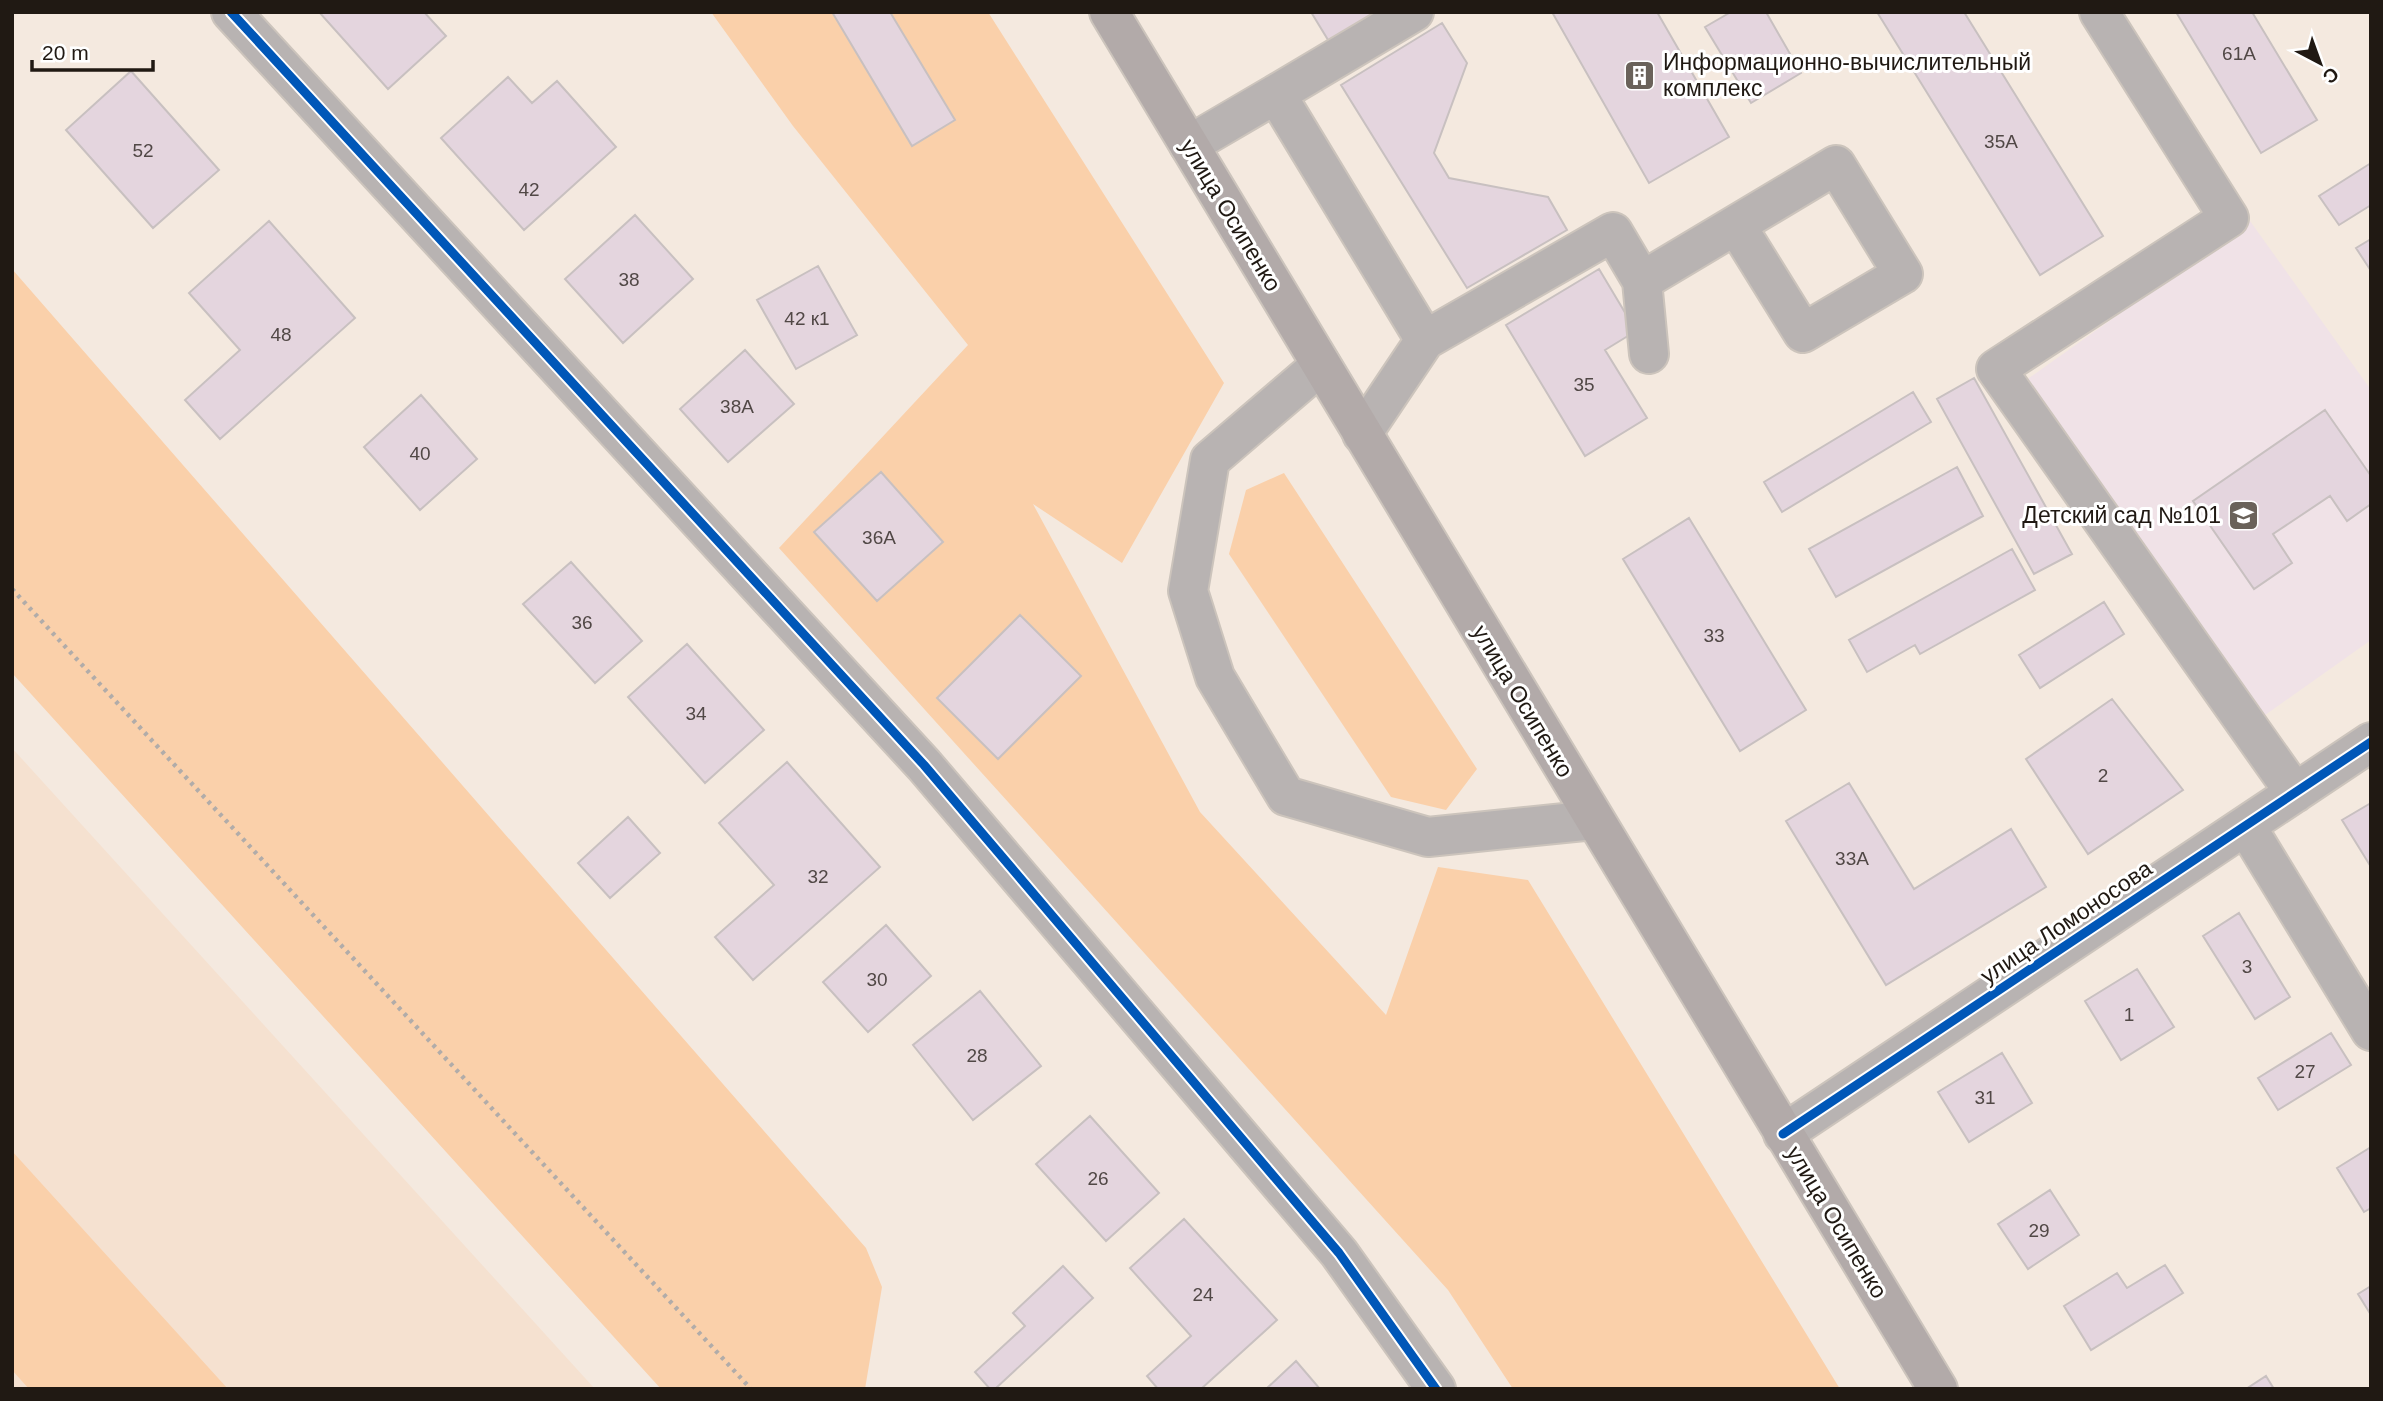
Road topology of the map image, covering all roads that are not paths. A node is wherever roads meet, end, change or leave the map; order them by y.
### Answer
1 (231, 12) edge
2 (1109, 12) edge
3 (1414, 12) edge
4 (2099, 12) edge
5 (1276, 94) junction
6 (1189, 145) junction
7 (1736, 225) junction
8 (1642, 281) junction
9 (1425, 340) junction
10 (1649, 354) dead end
11 (1321, 365) junction
12 (1362, 434) junction
13 (2371, 742) edge
14 (2295, 793) junction
15 (1594, 820) junction
16 (2246, 826) junction
17 (2371, 1031) edge
18 (1783, 1134) junction
19 (1436, 1389) edge
20 (1937, 1389) edge

1 - 19 street
2 - 6 main road, улица Осипенко
3 - 5 street
4 - 14 street
5 - 6 street
5 - 9 street
6 - 11 main road, улица Осипенко
7 - 7 street
7 - 8 street
8 - 9 street
8 - 10 street
9 - 12 street
11 - 12 main road, улица Осипенко
11 - 15 street
12 - 15 main road, улица Осипенко
13 - 14 street, улица Ломоносова
14 - 16 street, улица Ломоносова
15 - 18 main road, улица Осипенко
16 - 17 street
16 - 18 street, улица Ломоносова
18 - 20 main road, улица Осипенко

